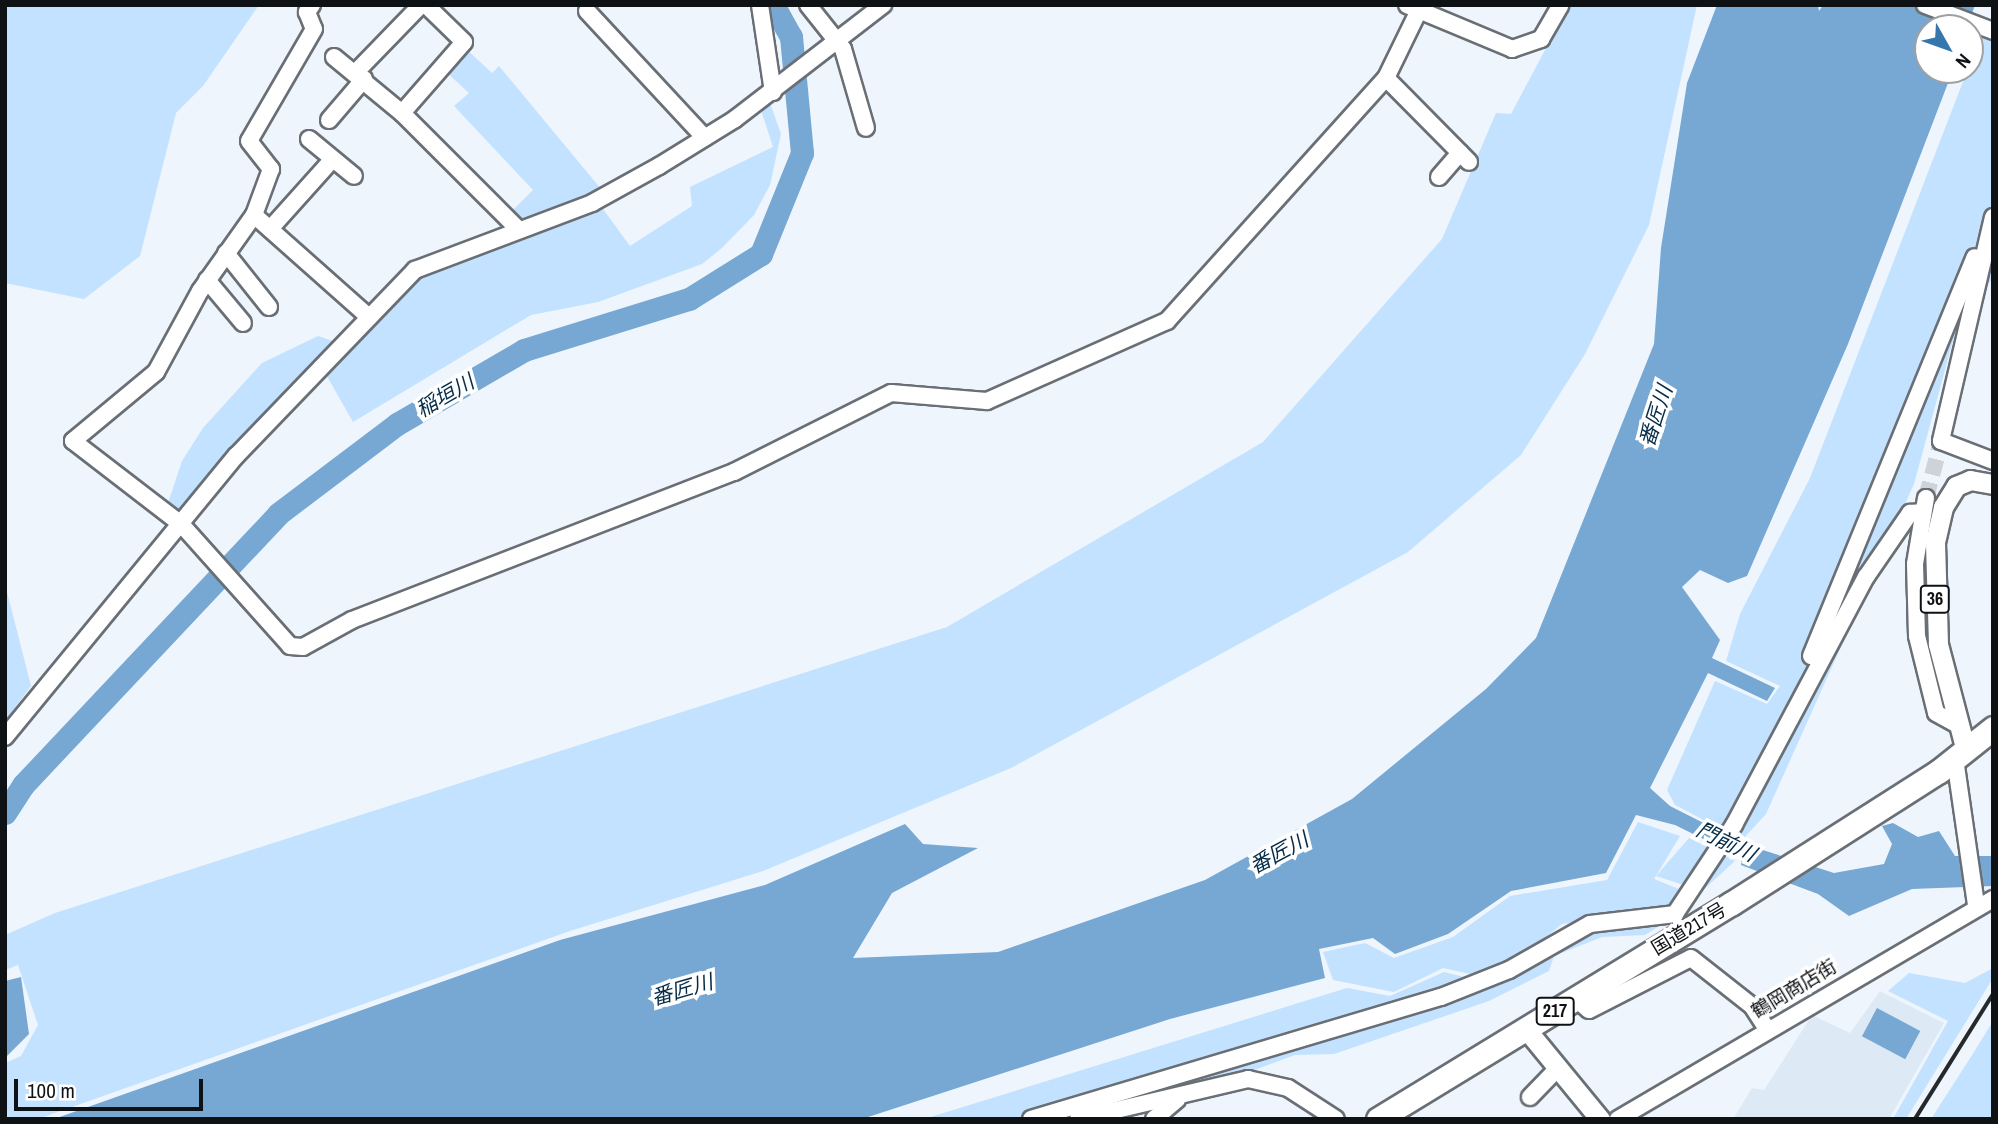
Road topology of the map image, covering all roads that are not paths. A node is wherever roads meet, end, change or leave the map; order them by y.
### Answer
1 (312, 5) edge
2 (423, 5) edge
3 (760, 5) edge
4 (808, 5) edge
5 (883, 5) edge
6 (1562, 5) edge
7 (1925, 5) edge
8 (1413, 8) edge
9 (587, 11) dead end
10 (1993, 31) edge
11 (838, 41) junction
12 (334, 57) dead end
13 (360, 76) junction
14 (1386, 78) junction
15 (773, 92) junction
16 (402, 113) junction
17 (329, 120) dead end
18 (866, 128) dead end
19 (705, 138) junction
20 (310, 139) dead end
21 (332, 160) junction
22 (354, 176) dead end
23 (1439, 177) dead end
24 (254, 215) junction
25 (1993, 217) edge
26 (270, 229) junction
27 (519, 230) junction
28 (226, 253) junction
29 (1975, 257) dead end
30 (207, 280) junction
31 (269, 307) dead end
32 (369, 317) junction
33 (243, 323) dead end
34 (1993, 461) edge
35 (1993, 484) edge
36 (182, 525) junction
37 (1795, 702) junction
38 (1959, 726) junction
39 (1993, 728) edge
40 (5, 737) edge
41 (1960, 755) junction
42 (1974, 899) junction
43 (1993, 899) edge
44 (1575, 998) junction
45 (1526, 1029) junction
46 (1767, 1029) junction
47 (1558, 1068) junction
48 (1530, 1097) dead end
49 (1179, 1098) junction
50 (1031, 1119) edge
51 (1077, 1119) edge
52 (1154, 1119) edge
53 (1336, 1119) edge
54 (1378, 1119) edge
55 (1600, 1119) edge
56 (1618, 1119) edge

1 - 24 street
2 - 13 street
2 - 16 street
3 - 15 street
4 - 11 street
5 - 11 street
6 - 8 street
7 - 10 street
8 - 14 street
9 - 19 street
11 - 15 street
11 - 18 street
12 - 13 street
13 - 16 street
13 - 17 street
14 - 23 street
14 - 36 street
15 - 19 street
16 - 27 street
19 - 27 street
20 - 21 street
21 - 22 street
21 - 26 street
24 - 26 street
24 - 28 street
25 - 34 street
26 - 32 street
27 - 32 street
28 - 30 street
28 - 31 street
29 - 37 street
30 - 33 street
30 - 36 street
32 - 36 street
35 - 38 main road, 36
36 - 40 street
37 - 38 street
37 - 50 street
38 - 41 main road, 36
39 - 41 highway, 国道217号 / 217
41 - 42 street
41 - 44 highway, 国道217号 / 217
42 - 43 street, 鶴岡商店街
42 - 46 street, 鶴岡商店街
44 - 45 highway, 国道217号 / 217
44 - 46 street
45 - 47 main road
45 - 54 highway, 国道217号 / 217
46 - 56 street, 鶴岡商店街
47 - 48 street
47 - 55 main road
49 - 51 street
49 - 52 street
49 - 53 street

